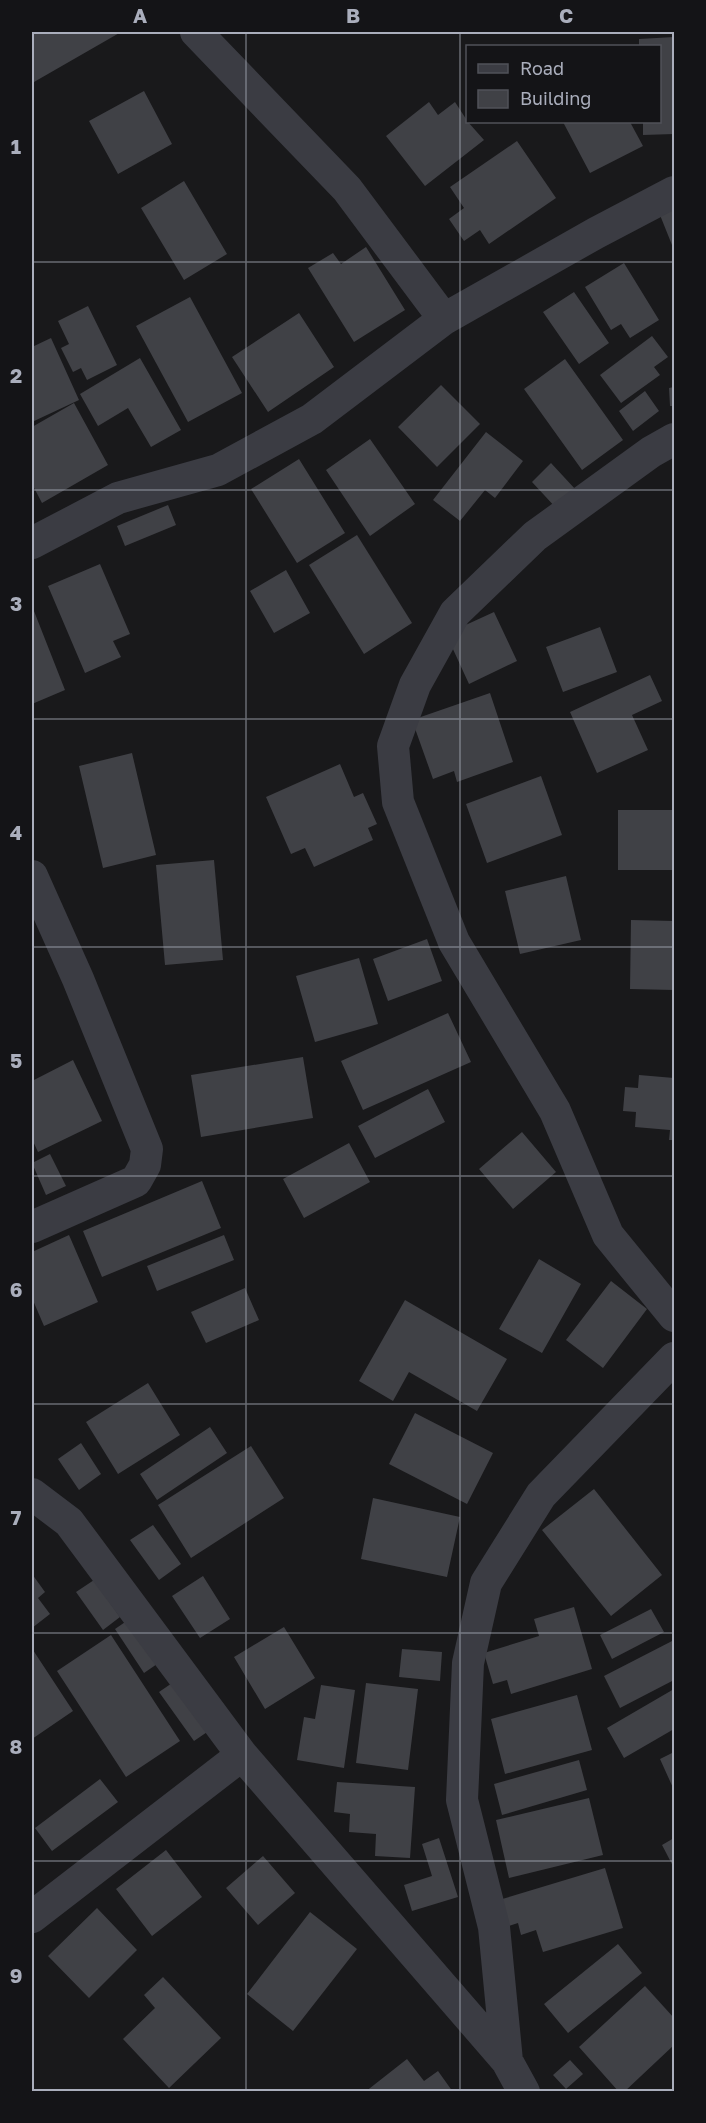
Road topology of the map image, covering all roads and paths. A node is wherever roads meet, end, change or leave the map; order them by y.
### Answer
1 (196, 32) edge
2 (675, 192) edge
3 (444, 320) junction
4 (675, 439) edge
5 (32, 543) edge
6 (32, 876) edge
7 (32, 1227) edge
8 (675, 1316) edge
9 (675, 1359) edge
10 (32, 1494) edge
11 (243, 1755) junction
12 (32, 1917) edge
13 (507, 2061) junction
14 (524, 2091) edge

1 - 3 street
2 - 3 street
3 - 5 street
4 - 8 street
6 - 7 street
9 - 13 street
10 - 11 street
11 - 12 street
11 - 13 street
13 - 14 street

